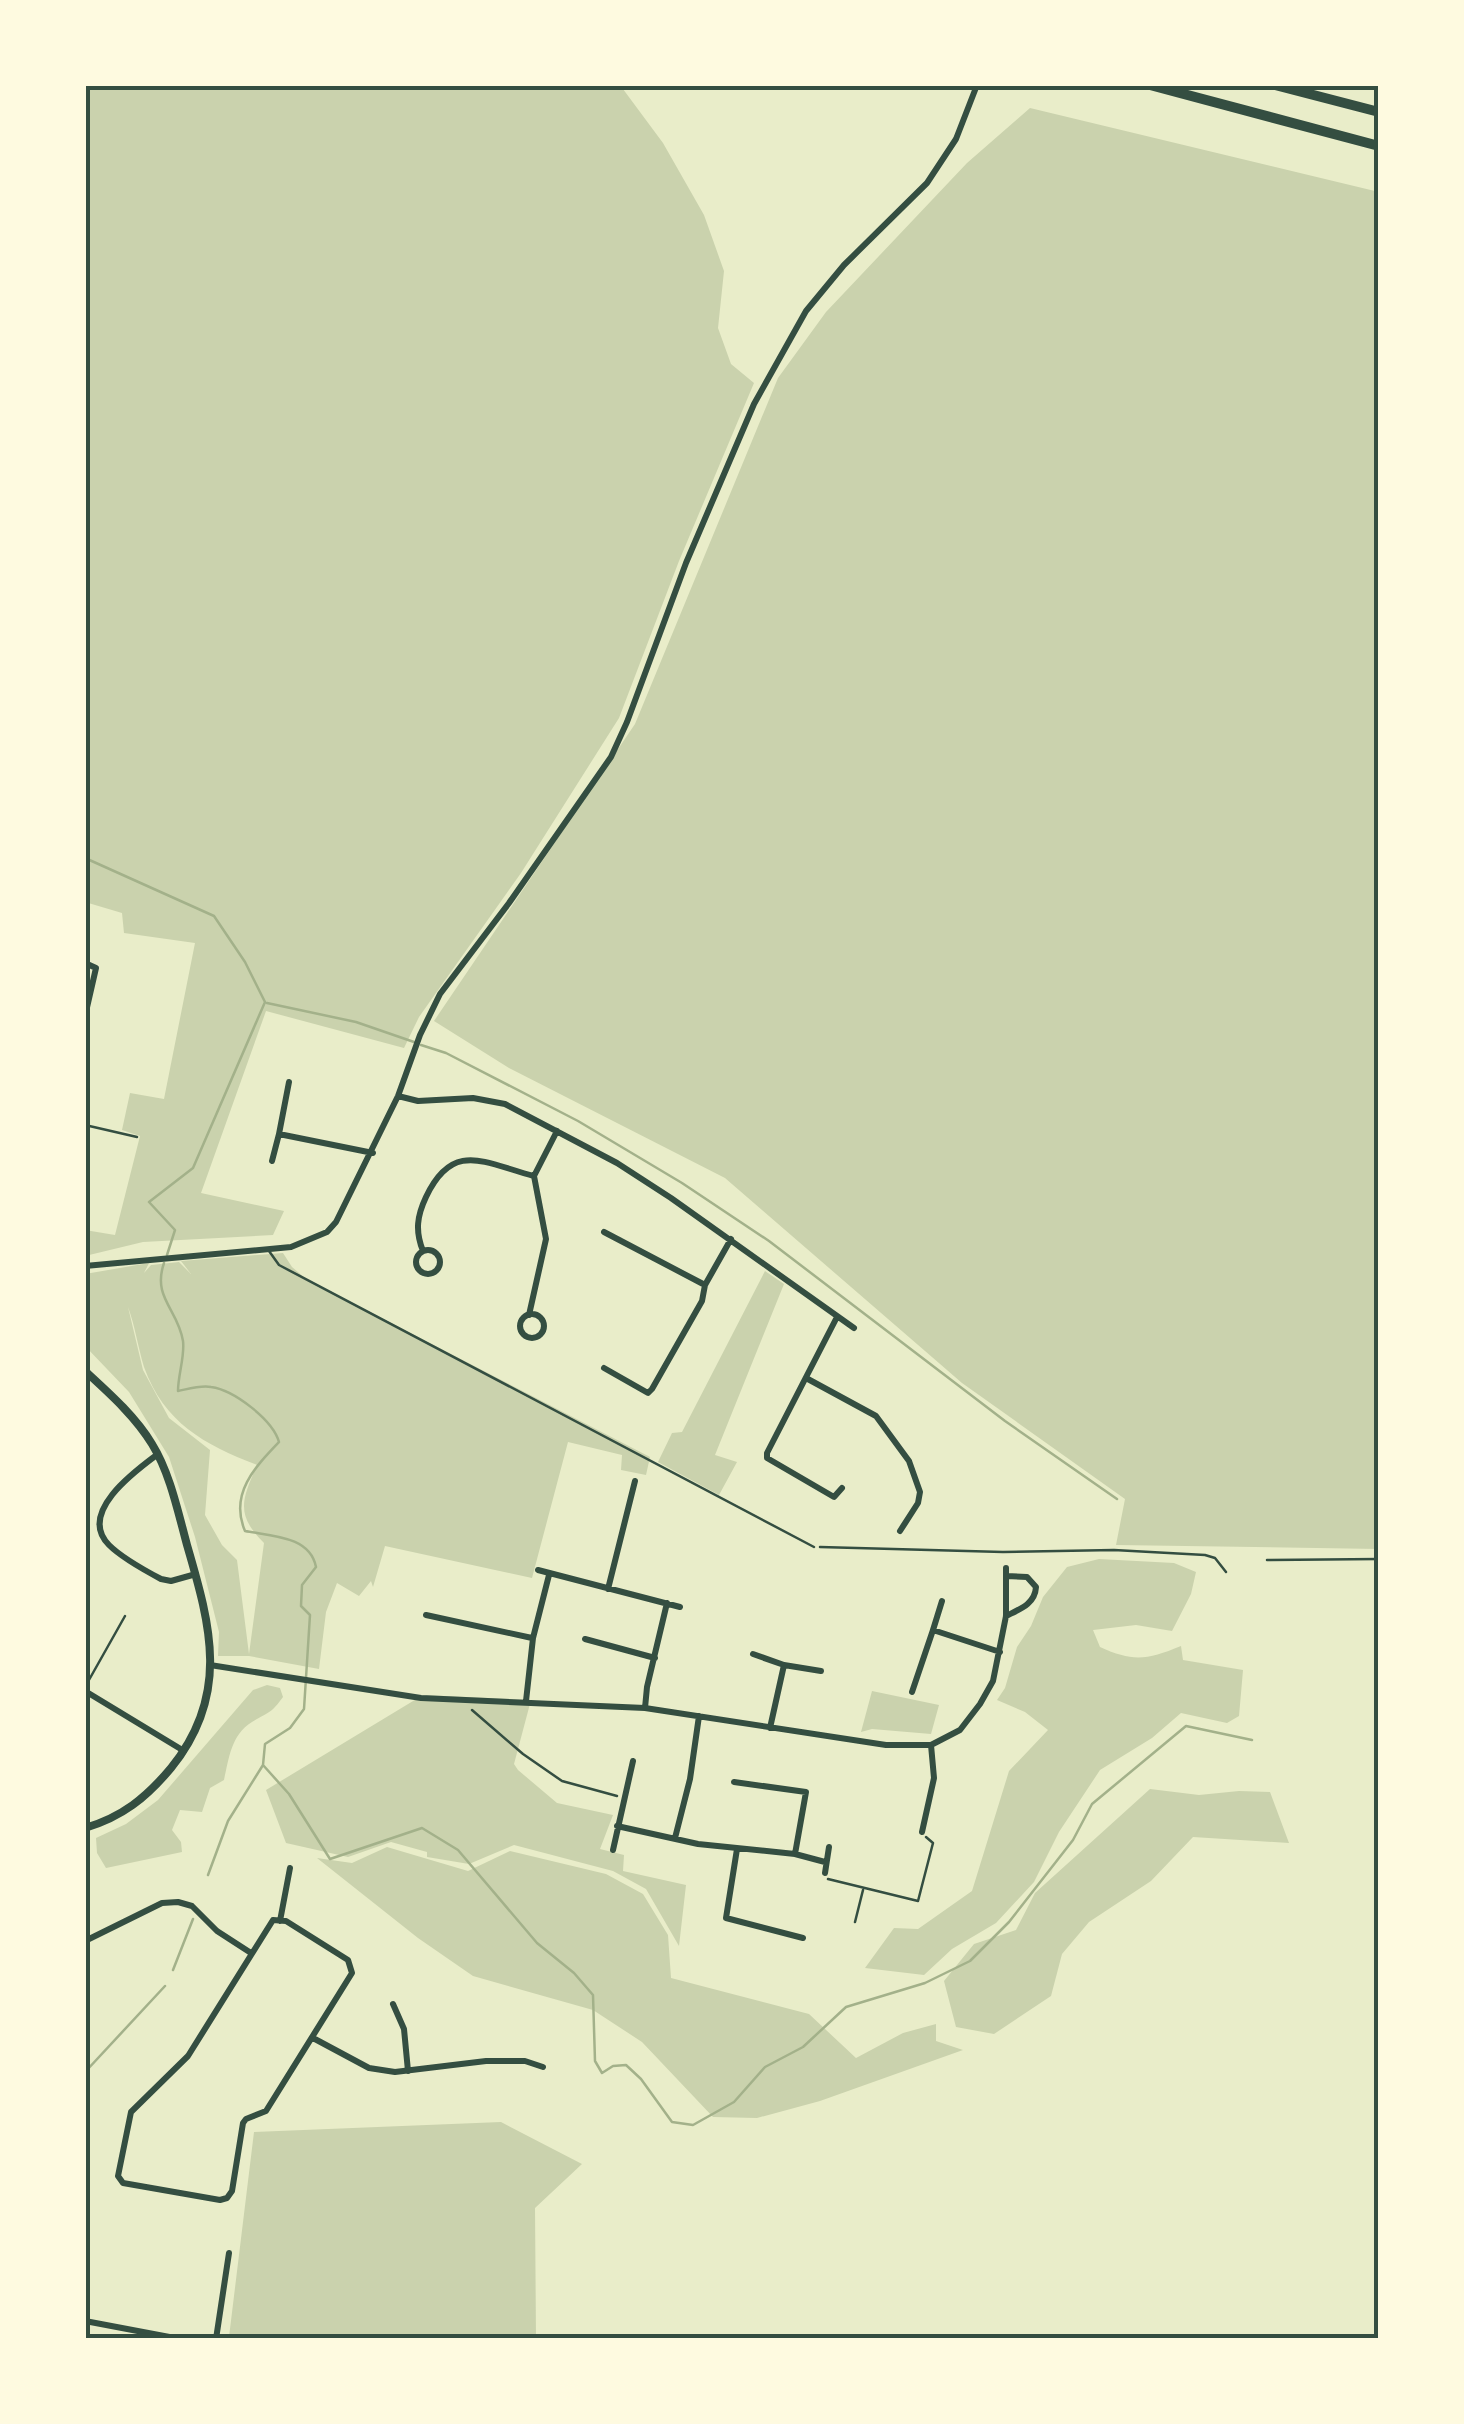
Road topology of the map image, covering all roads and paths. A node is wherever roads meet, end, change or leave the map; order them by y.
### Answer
1 (977, 85) edge
2 (1150, 85) edge
3 (1275, 85) edge
4 (1379, 112) edge
5 (1379, 146) edge
6 (85, 963) edge
7 (85, 1016) edge
8 (289, 1082) dead end
9 (398, 1096) junction
10 (85, 1126) edge
11 (556, 1131) junction
12 (279, 1134) junction
13 (137, 1137) dead end
14 (372, 1153) junction
15 (272, 1161) dead end
16 (534, 1176) junction
17 (604, 1232) dead end
18 (731, 1239) junction
19 (270, 1251) junction
20 (422, 1251) dead end
21 (85, 1266) edge
22 (705, 1286) junction
23 (529, 1314) dead end
24 (837, 1317) junction
25 (854, 1328) dead end
26 (604, 1368) dead end
27 (85, 1371) edge
28 (806, 1378) junction
29 (158, 1454) junction
30 (636, 1481) dead end
31 (842, 1488) dead end
32 (900, 1531) dead end
33 (814, 1547) joint
34 (1379, 1559) edge
35 (1267, 1560) dead end
36 (538, 1570) dead end
37 (1226, 1572) dead end
38 (196, 1574) junction
39 (549, 1575) junction
40 (608, 1589) junction
41 (942, 1601) dead end
42 (667, 1604) junction
43 (680, 1607) dead end
44 (426, 1615) dead end
45 (125, 1616) dead end
46 (1006, 1616) junction
47 (933, 1630) junction
48 (532, 1638) junction
49 (585, 1639) dead end
50 (1000, 1652) junction
51 (753, 1654) dead end
52 (655, 1658) junction
53 (210, 1665) junction
54 (784, 1665) junction
55 (821, 1671) dead end
56 (85, 1689) edge
57 (912, 1692) dead end
58 (466, 1700) junction
59 (526, 1701) junction
60 (645, 1708) junction
61 (699, 1716) junction
62 (770, 1728) junction
63 (931, 1744) junction
64 (184, 1751) junction
65 (633, 1762) dead end
66 (734, 1782) dead end
67 (624, 1798) junction
68 (617, 1826) junction
69 (85, 1828) edge
70 (922, 1832) joint
71 (674, 1838) junction
72 (829, 1847) dead end
73 (738, 1849) junction
74 (612, 1850) dead end
75 (794, 1854) junction
76 (824, 1862) junction
77 (290, 1868) dead end
78 (825, 1873) joint
79 (863, 1888) junction
80 (280, 1920) junction
81 (855, 1922) dead end
82 (803, 1938) dead end
83 (85, 1941) edge
84 (251, 1953) junction
85 (393, 2004) dead end
86 (314, 2038) junction
87 (544, 2067) dead end
88 (408, 2071) junction
89 (229, 2253) dead end
90 (85, 2322) edge
91 (180, 2339) edge
92 (216, 2339) edge

1 - 9 street
2 - 5 highway
3 - 4 highway
6 - 7 street
8 - 12 street
9 - 11 street
9 - 14 street
10 - 13 path
11 - 16 street
11 - 18 street
12 - 14 street
12 - 15 street
14 - 19 street
16 - 20 street
16 - 23 street
17 - 22 street
18 - 22 street
18 - 24 street
19 - 21 street
19 - 33 lane
22 - 26 street
24 - 25 street
24 - 28 street
27 - 29 street
28 - 31 street
28 - 32 street
29 - 38 street
29 - 38 street
30 - 40 street
33 - 37 path
34 - 35 path
36 - 39 street
38 - 53 street
39 - 40 street
39 - 48 street
40 - 42 street
41 - 47 street
42 - 43 street
42 - 52 street
44 - 48 street
45 - 56 lane
46 - 46 street
46 - 50 street
47 - 50 street
47 - 57 street
48 - 59 street
49 - 52 street
50 - 63 street
51 - 54 street
52 - 60 street
53 - 58 street
53 - 64 street
54 - 55 street
54 - 62 street
56 - 64 street
58 - 59 street
58 - 67 path
59 - 60 street
60 - 61 street
61 - 62 street
61 - 71 street
62 - 63 street
63 - 70 street
64 - 69 street
65 - 67 street
66 - 75 street
67 - 68 street
68 - 71 street
68 - 74 street
70 - 79 path
71 - 73 street
72 - 76 street
73 - 75 street
73 - 82 street
75 - 76 street
76 - 78 street
77 - 80 street
78 - 79 path
79 - 81 path
80 - 84 street
80 - 86 street
83 - 84 street
84 - 86 street
85 - 88 street
86 - 88 street
87 - 88 street
89 - 92 street
90 - 91 street

